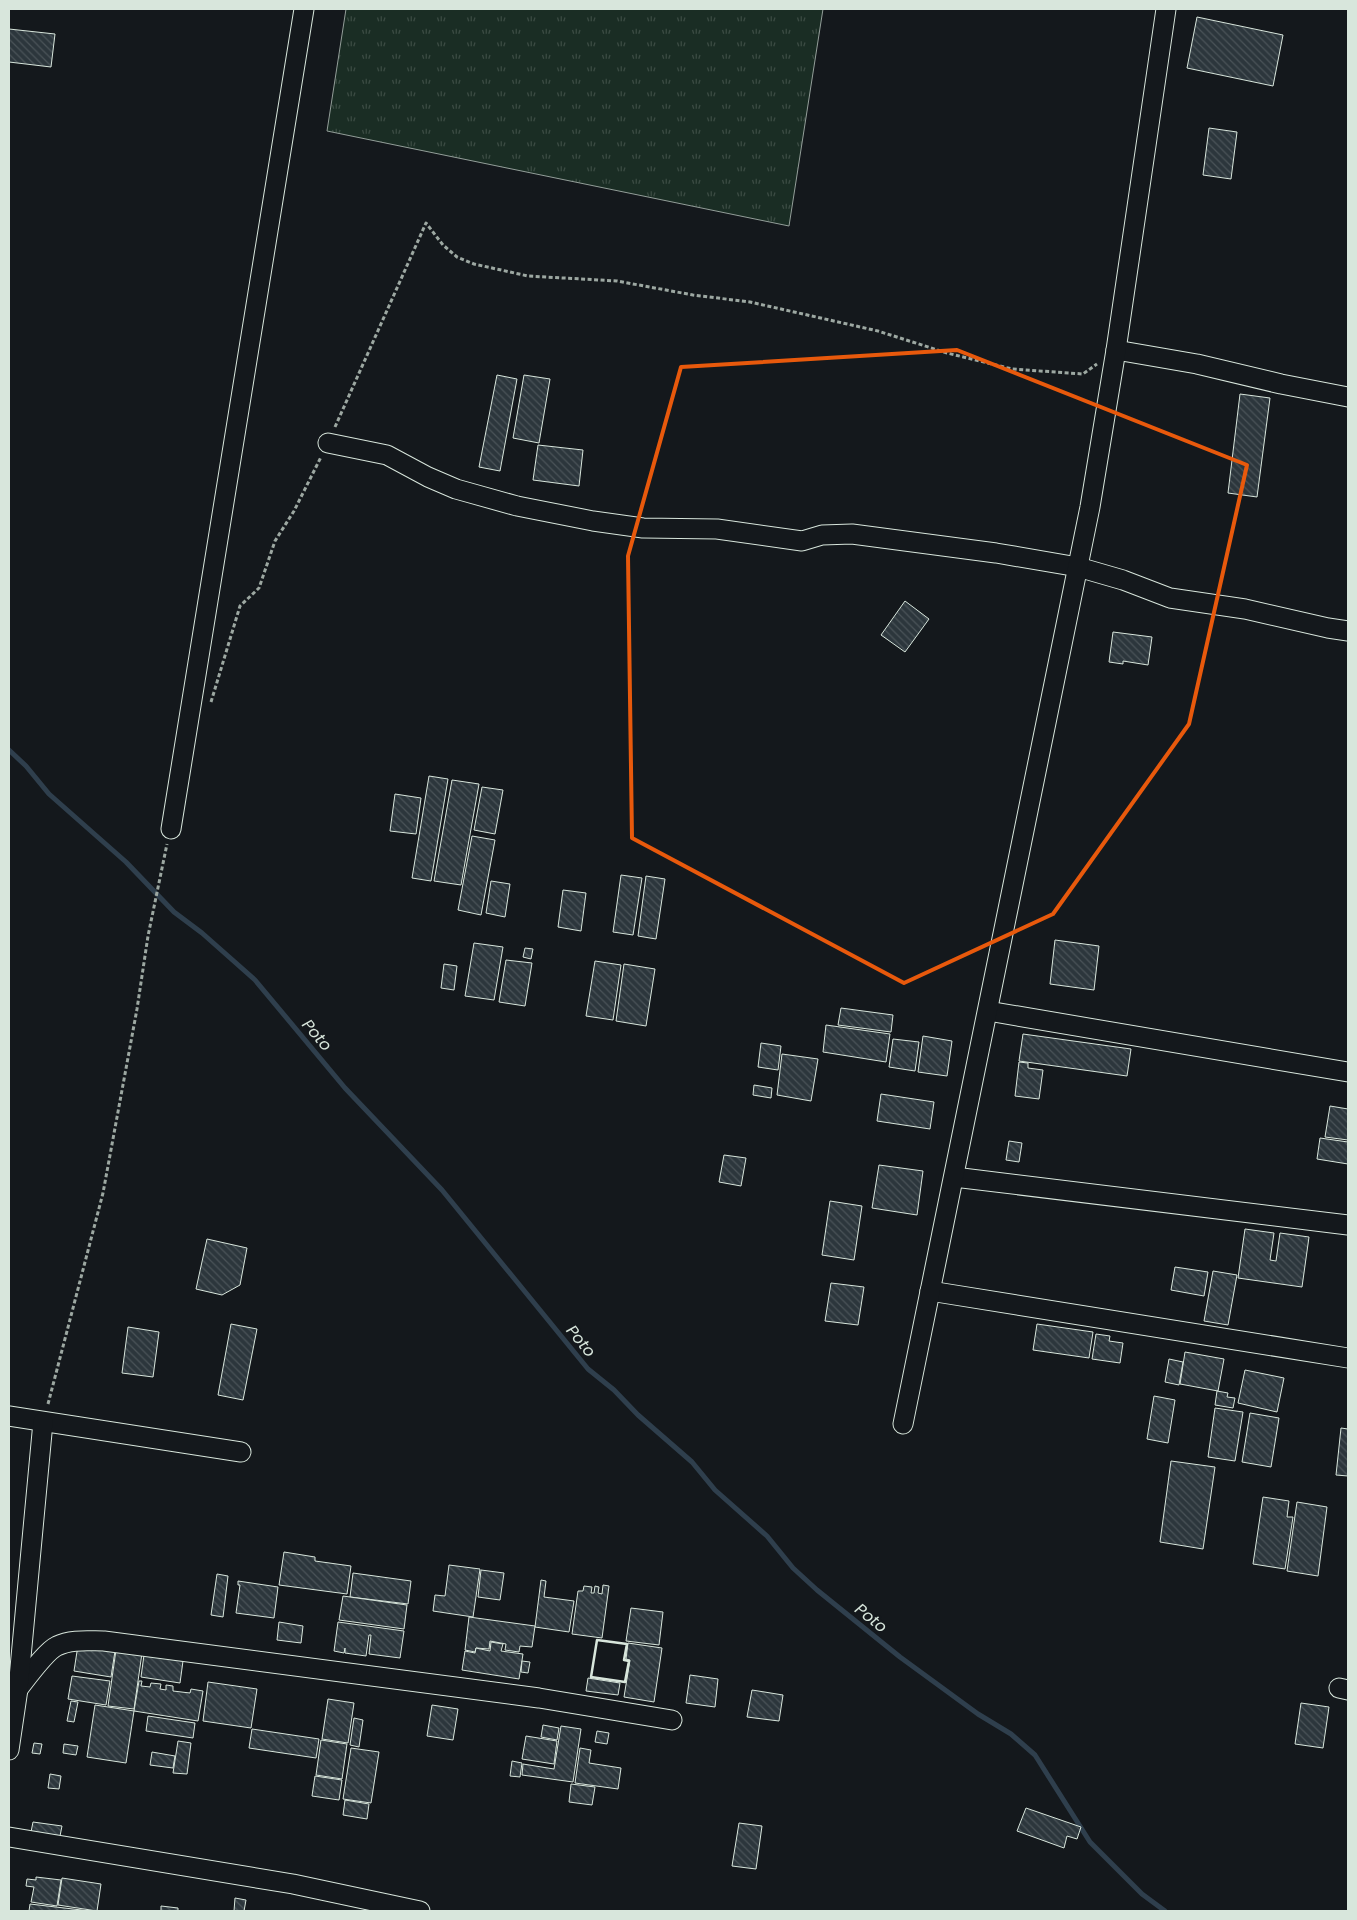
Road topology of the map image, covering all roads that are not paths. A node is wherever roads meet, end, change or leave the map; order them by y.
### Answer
1 (304, 9) edge
2 (1166, 9) edge
3 (1116, 350) junction
4 (1348, 397) edge
5 (328, 443) road end
6 (1078, 567) junction
7 (1348, 631) edge
8 (170, 829) road end
9 (988, 1011) junction
10 (1348, 1072) edge
11 (954, 1176) junction
12 (1348, 1225) edge
13 (930, 1292) junction
14 (1348, 1358) edge
15 (9, 1416) edge
16 (43, 1422) junction
17 (903, 1424) dead end
18 (241, 1452) dead end
19 (18, 1690) junction
20 (672, 1720) dead end
21 (9, 1750) edge
22 (9, 1837) edge
23 (420, 1911) edge

1 - 8 street
2 - 3 street
3 - 4 street
3 - 6 street
5 - 6 street
6 - 7 street
6 - 9 street
9 - 10 street
9 - 11 street
11 - 12 street
11 - 13 street
13 - 14 street
13 - 17 street
15 - 16 street
16 - 18 street
16 - 19 street
19 - 20 street
19 - 21 street
22 - 23 street

